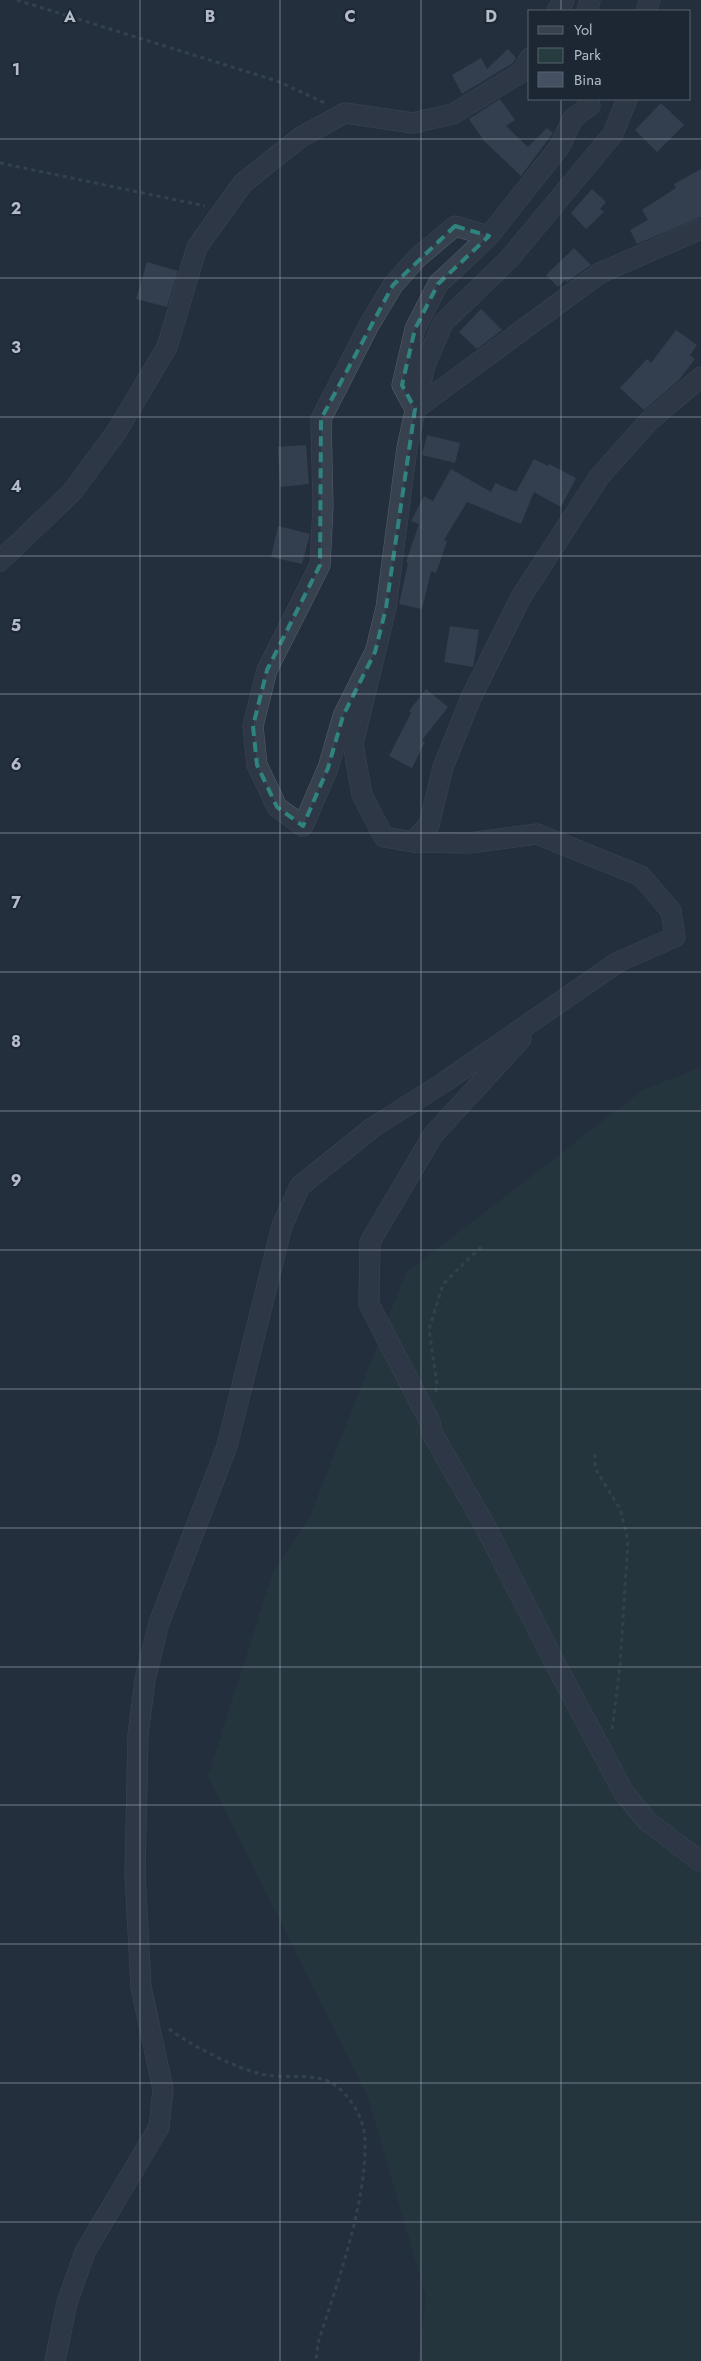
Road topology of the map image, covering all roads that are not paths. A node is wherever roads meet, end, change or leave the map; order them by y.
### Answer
1 (528, 62) edge
2 (589, 100) edge
3 (627, 100) edge
4 (701, 229) edge
5 (489, 236) junction
6 (701, 377) edge
7 (415, 409) junction
8 (0, 561) edge
9 (375, 652) junction
10 (413, 842) junction
11 (547, 1010) junction
12 (701, 1862) edge
13 (55, 2361) edge

1 - 8 street
2 - 5 street
3 - 7 street
4 - 7 street
5 - 7 street
5 - 9 street
6 - 10 street
7 - 9 street
9 - 10 street
10 - 11 street
11 - 12 street
11 - 13 street

